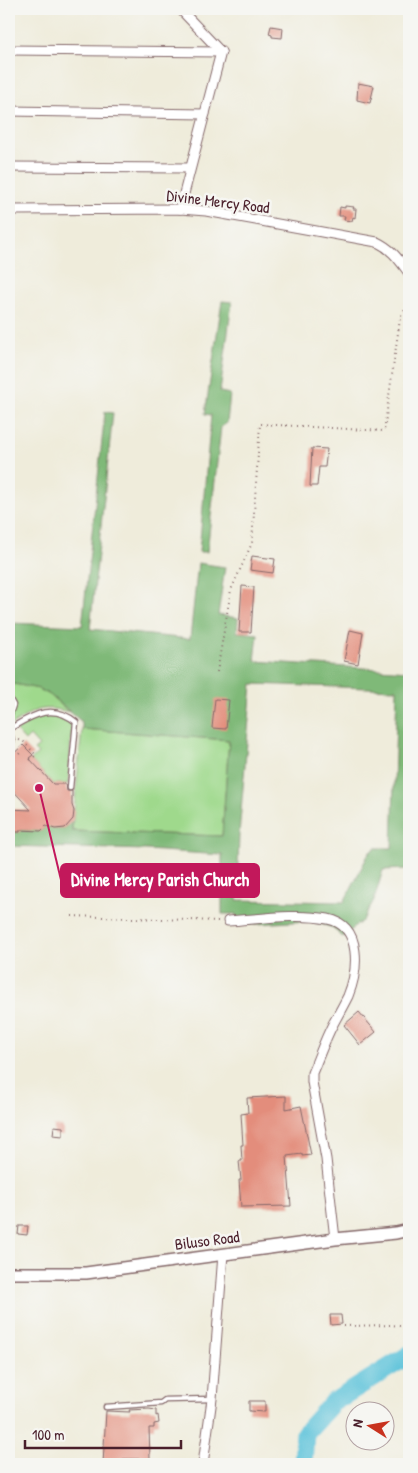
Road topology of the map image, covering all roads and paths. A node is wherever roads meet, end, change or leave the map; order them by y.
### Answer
1 (180, 9) edge
2 (9, 50) edge
3 (221, 52) junction
4 (9, 111) edge
5 (205, 114) junction
6 (9, 167) edge
7 (190, 168) junction
8 (180, 209) junction
9 (9, 213) edge
10 (409, 273) edge
11 (409, 302) edge
12 (217, 672) dead end
13 (9, 698) edge
14 (9, 717) edge
15 (9, 729) edge
16 (12, 739) junction
17 (9, 748) edge
18 (22, 751) dead end
19 (19, 754) dead end
20 (30, 760) dead end
21 (70, 788) dead end
22 (72, 916) dead end
23 (228, 921) joint
24 (409, 1230) edge
25 (335, 1239) junction
26 (223, 1254) junction
27 (9, 1274) edge
28 (344, 1326) dead end
29 (409, 1327) edge
30 (212, 1399) junction
31 (106, 1406) dead end
32 (203, 1464) edge

1 - 3 street
2 - 3 street
3 - 5 street
4 - 5 street
5 - 7 street
6 - 7 street
7 - 8 street
8 - 9 street, Divine Mercy Road
8 - 10 street, Divine Mercy Road
11 - 12 path
13 - 14 lane
15 - 16 lane
15 - 21 lane
16 - 17 lane
16 - 20 path
18 - 19 path
22 - 23 path
23 - 25 street
24 - 25 street, Biluso Road
25 - 26 street, Biluso Road
26 - 27 street, Biluso Road
26 - 30 street
28 - 29 path
30 - 31 lane
30 - 32 street

